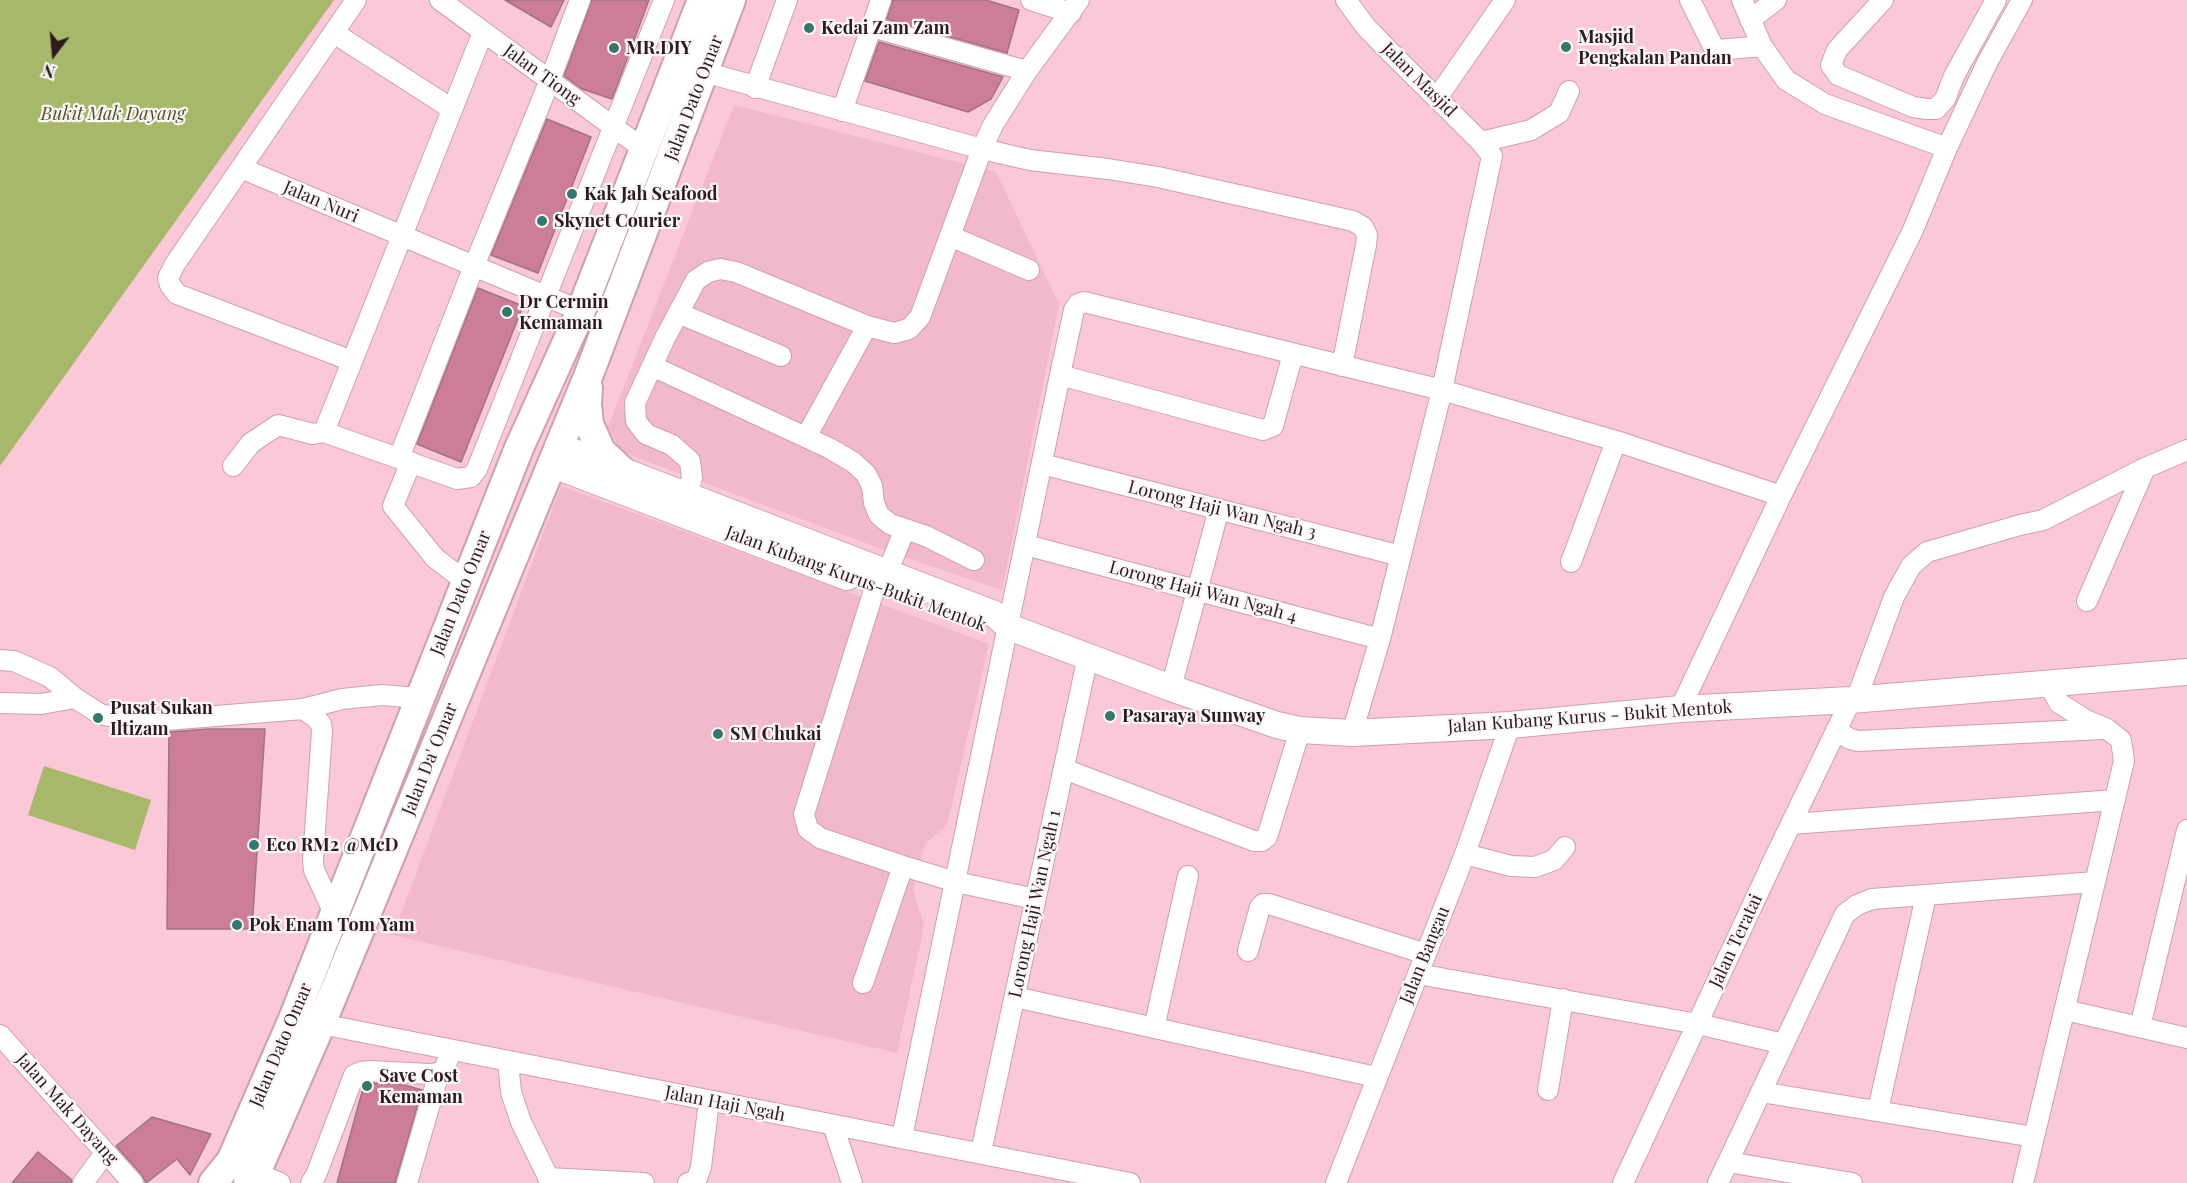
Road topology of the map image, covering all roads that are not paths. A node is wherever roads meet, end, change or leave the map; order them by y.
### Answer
1 (356, 0) edge
2 (440, 0) edge
3 (580, 0) edge
4 (664, 0) edge
5 (702, 0) edge
6 (732, 0) edge
7 (787, 0) edge
8 (881, 0) edge
9 (1031, 0) edge
10 (1346, 0) edge
11 (1505, 0) edge
12 (1690, 0) edge
13 (1742, 0) edge
14 (1776, 0) edge
15 (1883, 0) edge
16 (1996, 0) edge
17 (2022, 0) edge
18 (1075, 6) edge
19 (1750, 20) junction
20 (872, 27) junction
21 (483, 32) junction
22 (334, 33) junction
23 (1762, 46) junction
24 (704, 72) junction
25 (1027, 72) junction
26 (550, 80) junction
27 (755, 88) junction
28 (1569, 91) dead end
29 (1437, 98) junction
30 (452, 109) junction
31 (842, 111) junction
32 (614, 127) junction
33 (1947, 148) junction
34 (982, 149) junction
35 (645, 150) junction
36 (1486, 150) junction
37 (241, 168) junction
38 (402, 236) junction
39 (950, 236) junction
40 (474, 266) junction
41 (1029, 270) dead end
42 (546, 297) junction
43 (581, 311) junction
44 (678, 313) junction
45 (867, 326) junction
46 (1293, 354) junction
47 (781, 356) dead end
48 (352, 361) junction
49 (652, 366) junction
50 (1342, 366) junction
51 (589, 374) junction
52 (1060, 375) junction
53 (1442, 390) junction
54 (324, 432) junction
55 (806, 437) junction
56 (1616, 441) junction
57 (2187, 450) edge
58 (549, 453) junction
59 (405, 460) junction
60 (1042, 464) junction
61 (233, 466) dead end
62 (2145, 468) junction
63 (622, 471) junction
64 (687, 496) junction
65 (1781, 496) junction
66 (1219, 509) junction
67 (905, 529) junction
68 (1026, 545) junction
69 (1401, 556) junction
70 (974, 560) dead end
71 (1571, 562) dead end
72 (881, 580) junction
73 (465, 581) junction
74 (1197, 591) junction
75 (2087, 601) dead end
76 (447, 627) junction
77 (1009, 627) junction
78 (1380, 639) junction
79 (1088, 656) junction
80 (0, 660) edge
81 (2187, 672) edge
82 (2049, 684) junction
83 (1171, 688) junction
84 (75, 698) junction
85 (419, 698) junction
86 (1853, 700) junction
87 (0, 703) edge
88 (303, 709) junction
89 (1680, 709) junction
90 (1510, 725) junction
91 (2107, 729) junction
92 (1300, 730) junction
93 (1836, 730) junction
94 (1352, 733) junction
95 (1064, 769) junction
96 (2115, 800) junction
97 (1791, 824) junction
98 (2187, 830) edge
99 (1565, 847) dead end
100 (1465, 854) junction
101 (903, 866) junction
102 (1188, 876) dead end
103 (956, 882) junction
104 (2095, 882) junction
105 (1926, 896) junction
106 (1035, 899) junction
107 (334, 913) junction
108 (1248, 951) dead end
109 (1426, 954) junction
110 (1418, 974) junction
111 (863, 983) dead end
112 (1015, 997) junction
113 (1563, 999) junction
114 (2065, 1010) junction
115 (321, 1024) junction
116 (1698, 1024) junction
117 (2140, 1027) junction
118 (1154, 1028) junction
119 (0, 1035) edge
120 (2187, 1038) edge
121 (1784, 1044) junction
122 (451, 1050) junction
123 (508, 1062) junction
124 (439, 1073) junction
125 (1376, 1077) junction
126 (1548, 1090) dead end
127 (1761, 1092) junction
128 (709, 1101) junction
129 (1878, 1110) junction
130 (833, 1125) junction
131 (902, 1137) junction
132 (2034, 1137) junction
133 (105, 1152) junction
134 (981, 1152) junction
135 (1728, 1162) junction
136 (261, 1180) edge
137 (550, 1181) edge
138 (83, 1183) edge
139 (133, 1183) edge
140 (213, 1183) edge
141 (311, 1183) edge
142 (407, 1183) edge
143 (644, 1183) edge
144 (688, 1183) edge
145 (852, 1183) edge
146 (1130, 1183) edge
147 (1336, 1183) edge
148 (1623, 1183) edge
149 (1718, 1183) edge
150 (1852, 1183) edge
151 (2023, 1183) edge

1 - 22 street
2 - 21 street, Jalan Tiong
3 - 26 street
4 - 32 street
5 - 35 highway, Jalan Dato Omar
6 - 24 highway, Jalan Dato Omar
7 - 27 street
8 - 20 street
9 - 18 street
10 - 29 street, Jalan Masjid
11 - 29 street
12 - 23 street
13 - 19 street
14 - 19 street
15 - 16 street
17 - 33 street
18 - 25 street
19 - 23 street
20 - 25 street
20 - 31 street
21 - 26 street, Jalan Tiong
21 - 30 street
22 - 30 street
22 - 37 street
23 - 33 street
24 - 27 street
24 - 51 highway, Jalan Dato Omar
25 - 34 street
26 - 32 street, Jalan Tiong
26 - 40 street
27 - 31 street
28 - 36 street
29 - 36 street, Jalan Masjid
30 - 38 street
31 - 34 street
32 - 35 street, Jalan Tiong
32 - 42 street
33 - 65 street
34 - 39 street
34 - 50 street
35 - 43 highway, Jalan Dato Omar
36 - 53 street
37 - 38 street, Jalan Nuri
37 - 48 street
38 - 40 street, Jalan Nuri
38 - 48 street
39 - 41 street
39 - 45 street
40 - 42 street, Jalan Nuri
40 - 59 street
42 - 43 street, Jalan Nuri
42 - 59 street
43 - 58 highway
43 - 73 highway, Jalan Dato Omar
44 - 45 street
44 - 47 street
44 - 49 street
45 - 55 street
46 - 50 street
46 - 52 street
46 - 52 street
48 - 54 street
49 - 55 street
49 - 64 street
50 - 53 street
51 - 58 highway, Jalan Dato Omar
51 - 63 highway
52 - 60 street
53 - 56 street
53 - 69 street
54 - 59 street
54 - 61 street
55 - 67 street
56 - 65 street
56 - 71 street
57 - 62 street, Jalan Teratai
58 - 63 main road, Jalan Kubang Kurus-Bukit Mentok
58 - 72 main road, Jalan Kubang Kurus-Bukit Mentok
58 - 76 highway
58 - 115 highway, Jalan Da' Omar
59 - 73 street
60 - 66 street, Lorong Haji Wan Ngah 3
60 - 68 street
62 - 75 street
62 - 86 street, Jalan Teratai
63 - 64 main road, Jalan Kubang Kurus-Bukit Mentok
64 - 72 main road, Jalan Kubang Kurus-Bukit Mentok
65 - 89 street
66 - 69 street, Lorong Haji Wan Ngah 3
66 - 74 street
67 - 70 street
67 - 72 street
68 - 74 street, Lorong Haji Wan Ngah 4
68 - 77 street
69 - 78 street
72 - 77 main road, Jalan Kubang Kurus-Bukit Mentok
72 - 101 street
73 - 76 highway, Jalan Dato Omar
74 - 78 street, Lorong Haji Wan Ngah 4
74 - 83 street
76 - 85 highway, Jalan Dato Omar
77 - 79 main road, Jalan Kubang Kurus - Bukit Mentok
77 - 103 street
78 - 94 street
79 - 83 main road, Jalan Kubang Kurus - Bukit Mentok
79 - 95 street, Lorong Haji Wan Ngah 1
80 - 84 street
81 - 82 main road, Jalan Kubang Kurus - Bukit Mentok
82 - 86 main road, Jalan Kubang Kurus - Bukit Mentok
82 - 91 street
83 - 92 main road, Jalan Kubang Kurus - Bukit Mentok
84 - 87 street
84 - 88 street
85 - 88 street
85 - 107 highway, Jalan Dato Omar
86 - 89 main road, Jalan Kubang Kurus - Bukit Mentok
86 - 93 street, Jalan Teratai
88 - 107 street
89 - 90 main road, Jalan Kubang Kurus - Bukit Mentok
90 - 94 main road, Jalan Kubang Kurus - Bukit Mentok
90 - 100 street, Jalan Bangau
91 - 93 street
91 - 96 street
92 - 94 main road, Jalan Kubang Kurus - Bukit Mentok
92 - 95 street
93 - 97 street, Jalan Teratai
95 - 106 street, Lorong Haji Wan Ngah 1
96 - 97 street
96 - 104 street
97 - 116 street, Jalan Teratai
98 - 117 street
99 - 100 street
100 - 109 street, Jalan Bangau
101 - 103 street
101 - 111 street
102 - 118 street
103 - 106 street
103 - 131 street
104 - 105 street
104 - 114 street
105 - 121 street
105 - 129 street
106 - 112 street, Lorong Haji Wan Ngah 1
107 - 140 highway, Jalan Dato Omar
108 - 109 street
109 - 110 street, Jalan Bangau
110 - 113 street
110 - 125 street, Jalan Bangau
112 - 118 street
112 - 134 street, Lorong Haji Wan Ngah 1
113 - 116 street
113 - 126 street
114 - 117 street
114 - 132 street
115 - 122 street, Jalan Haji Ngah
115 - 136 highway, Jalan Da' Omar
116 - 121 street
116 - 148 street, Jalan Teratai
117 - 120 street
118 - 125 street
119 - 133 street, Jalan Mak Dayang
121 - 127 street
122 - 123 street, Jalan Haji Ngah
122 - 124 street
123 - 128 street, Jalan Haji Ngah
123 - 137 street
124 - 141 street
124 - 142 street
125 - 147 street, Jalan Bangau
127 - 129 street
127 - 135 street
128 - 130 street, Jalan Haji Ngah
128 - 144 street
129 - 132 street
130 - 131 street, Jalan Haji Ngah
130 - 145 street
131 - 134 street, Jalan Haji Ngah
132 - 151 street
133 - 138 street
133 - 139 street, Jalan Mak Dayang
134 - 146 street, Jalan Haji Ngah
135 - 149 street
135 - 150 street
137 - 143 street

